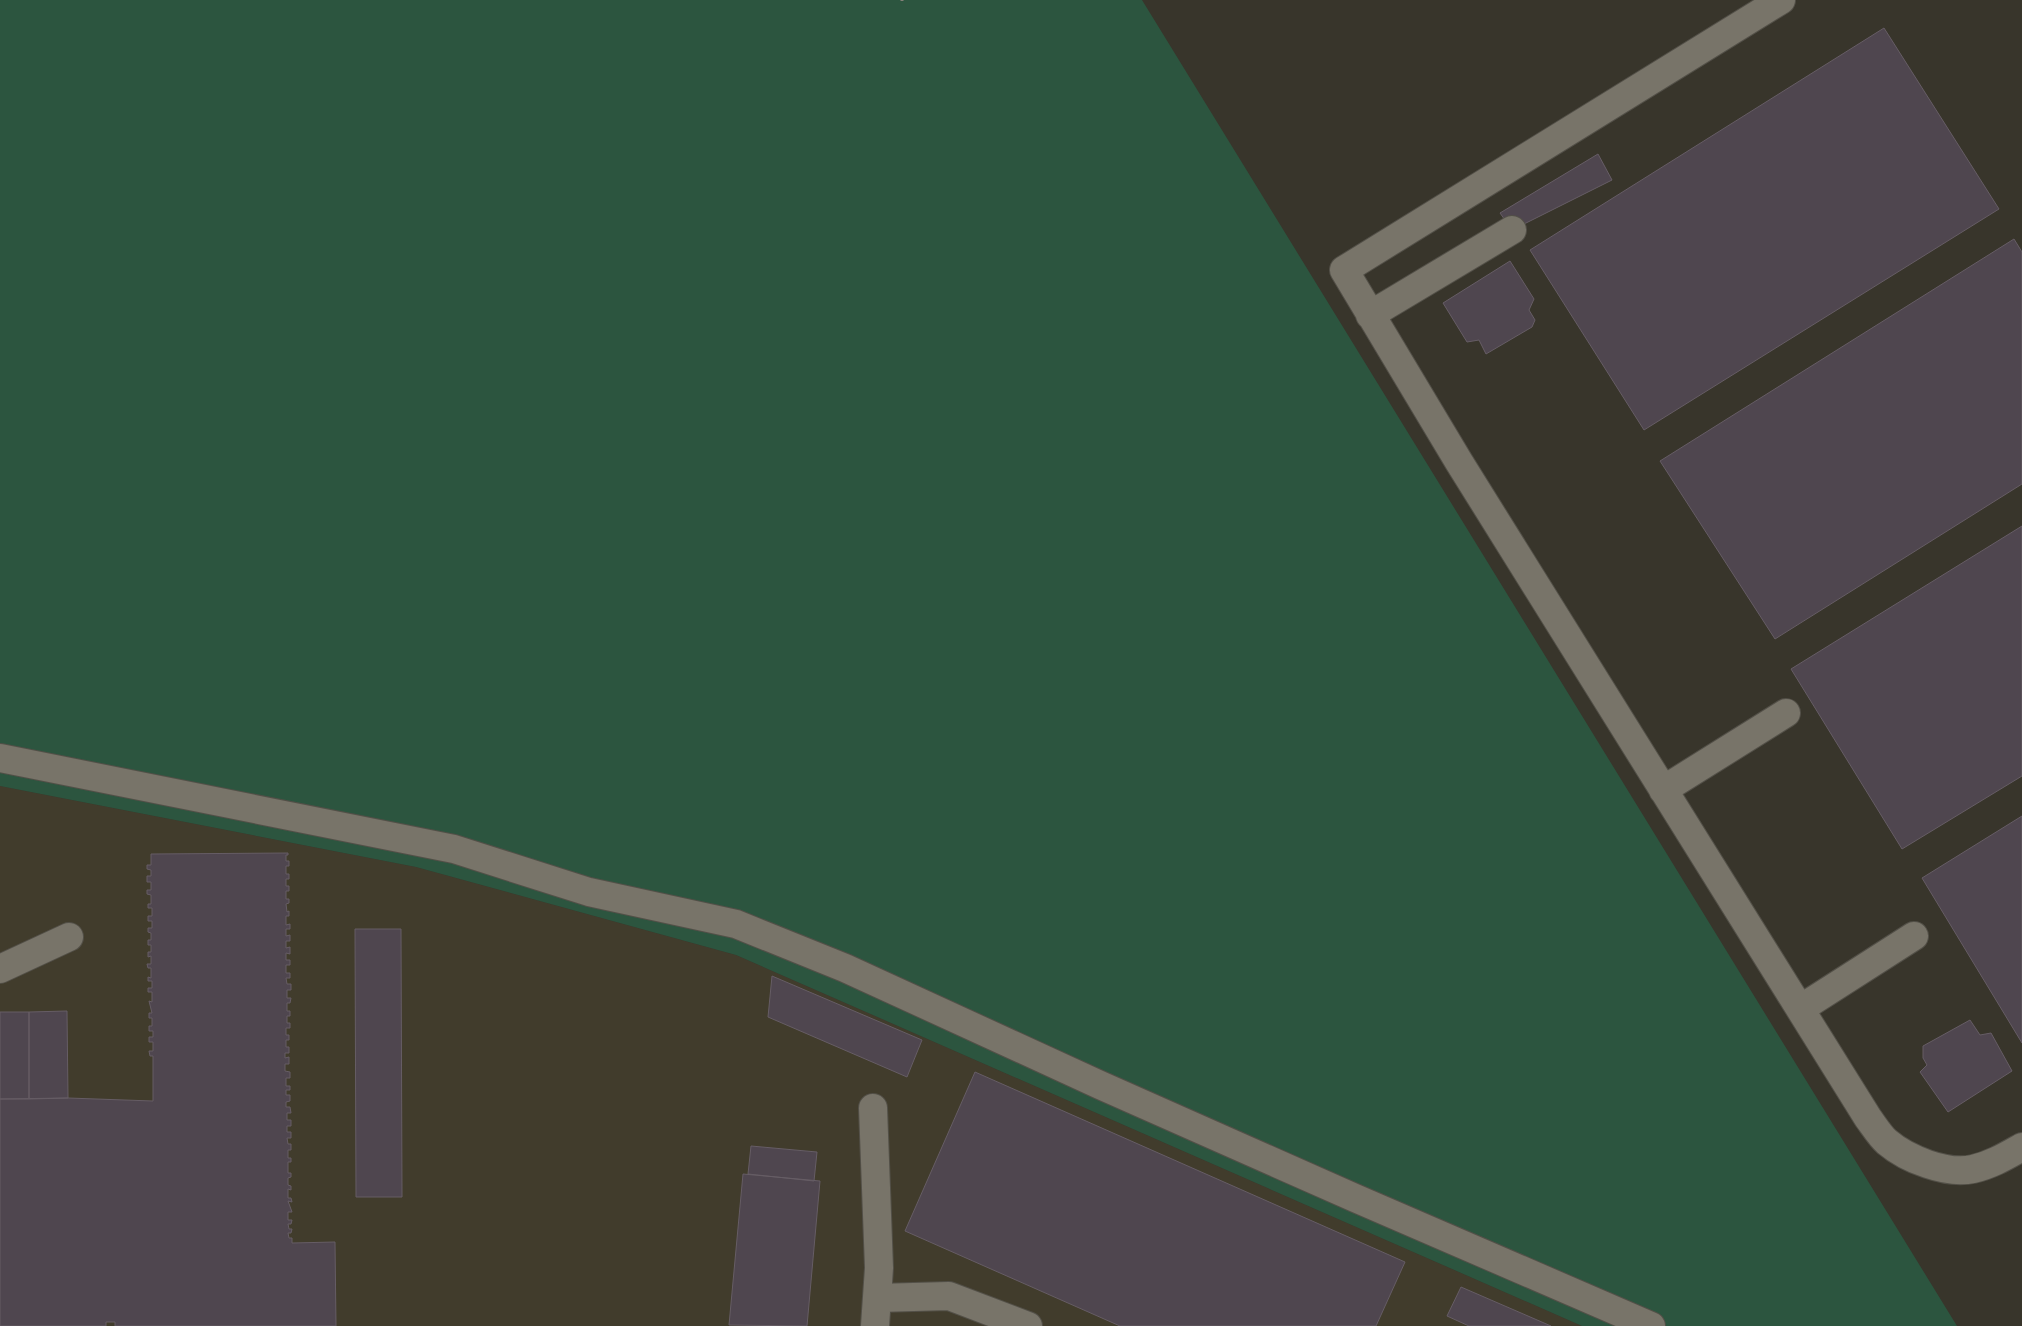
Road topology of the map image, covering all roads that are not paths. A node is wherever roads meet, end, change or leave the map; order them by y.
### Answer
1 (1781, 0) edge
2 (1512, 230) dead end
3 (1370, 315) junction
4 (1786, 713) dead end
5 (0, 758) edge
6 (1663, 790) junction
7 (1914, 936) dead end
8 (69, 937) dead end
9 (0, 969) edge
10 (1800, 1009) junction
11 (874, 1108) dead end
12 (2022, 1147) edge
13 (878, 1298) junction
14 (875, 1326) edge
15 (1028, 1326) edge
16 (1651, 1326) edge

1 - 3 lane
2 - 3 lane
3 - 6 lane
4 - 6 lane
5 - 16 lane
6 - 10 lane
7 - 10 lane
8 - 9 lane
10 - 12 lane
11 - 13 lane
13 - 14 lane
13 - 15 lane

